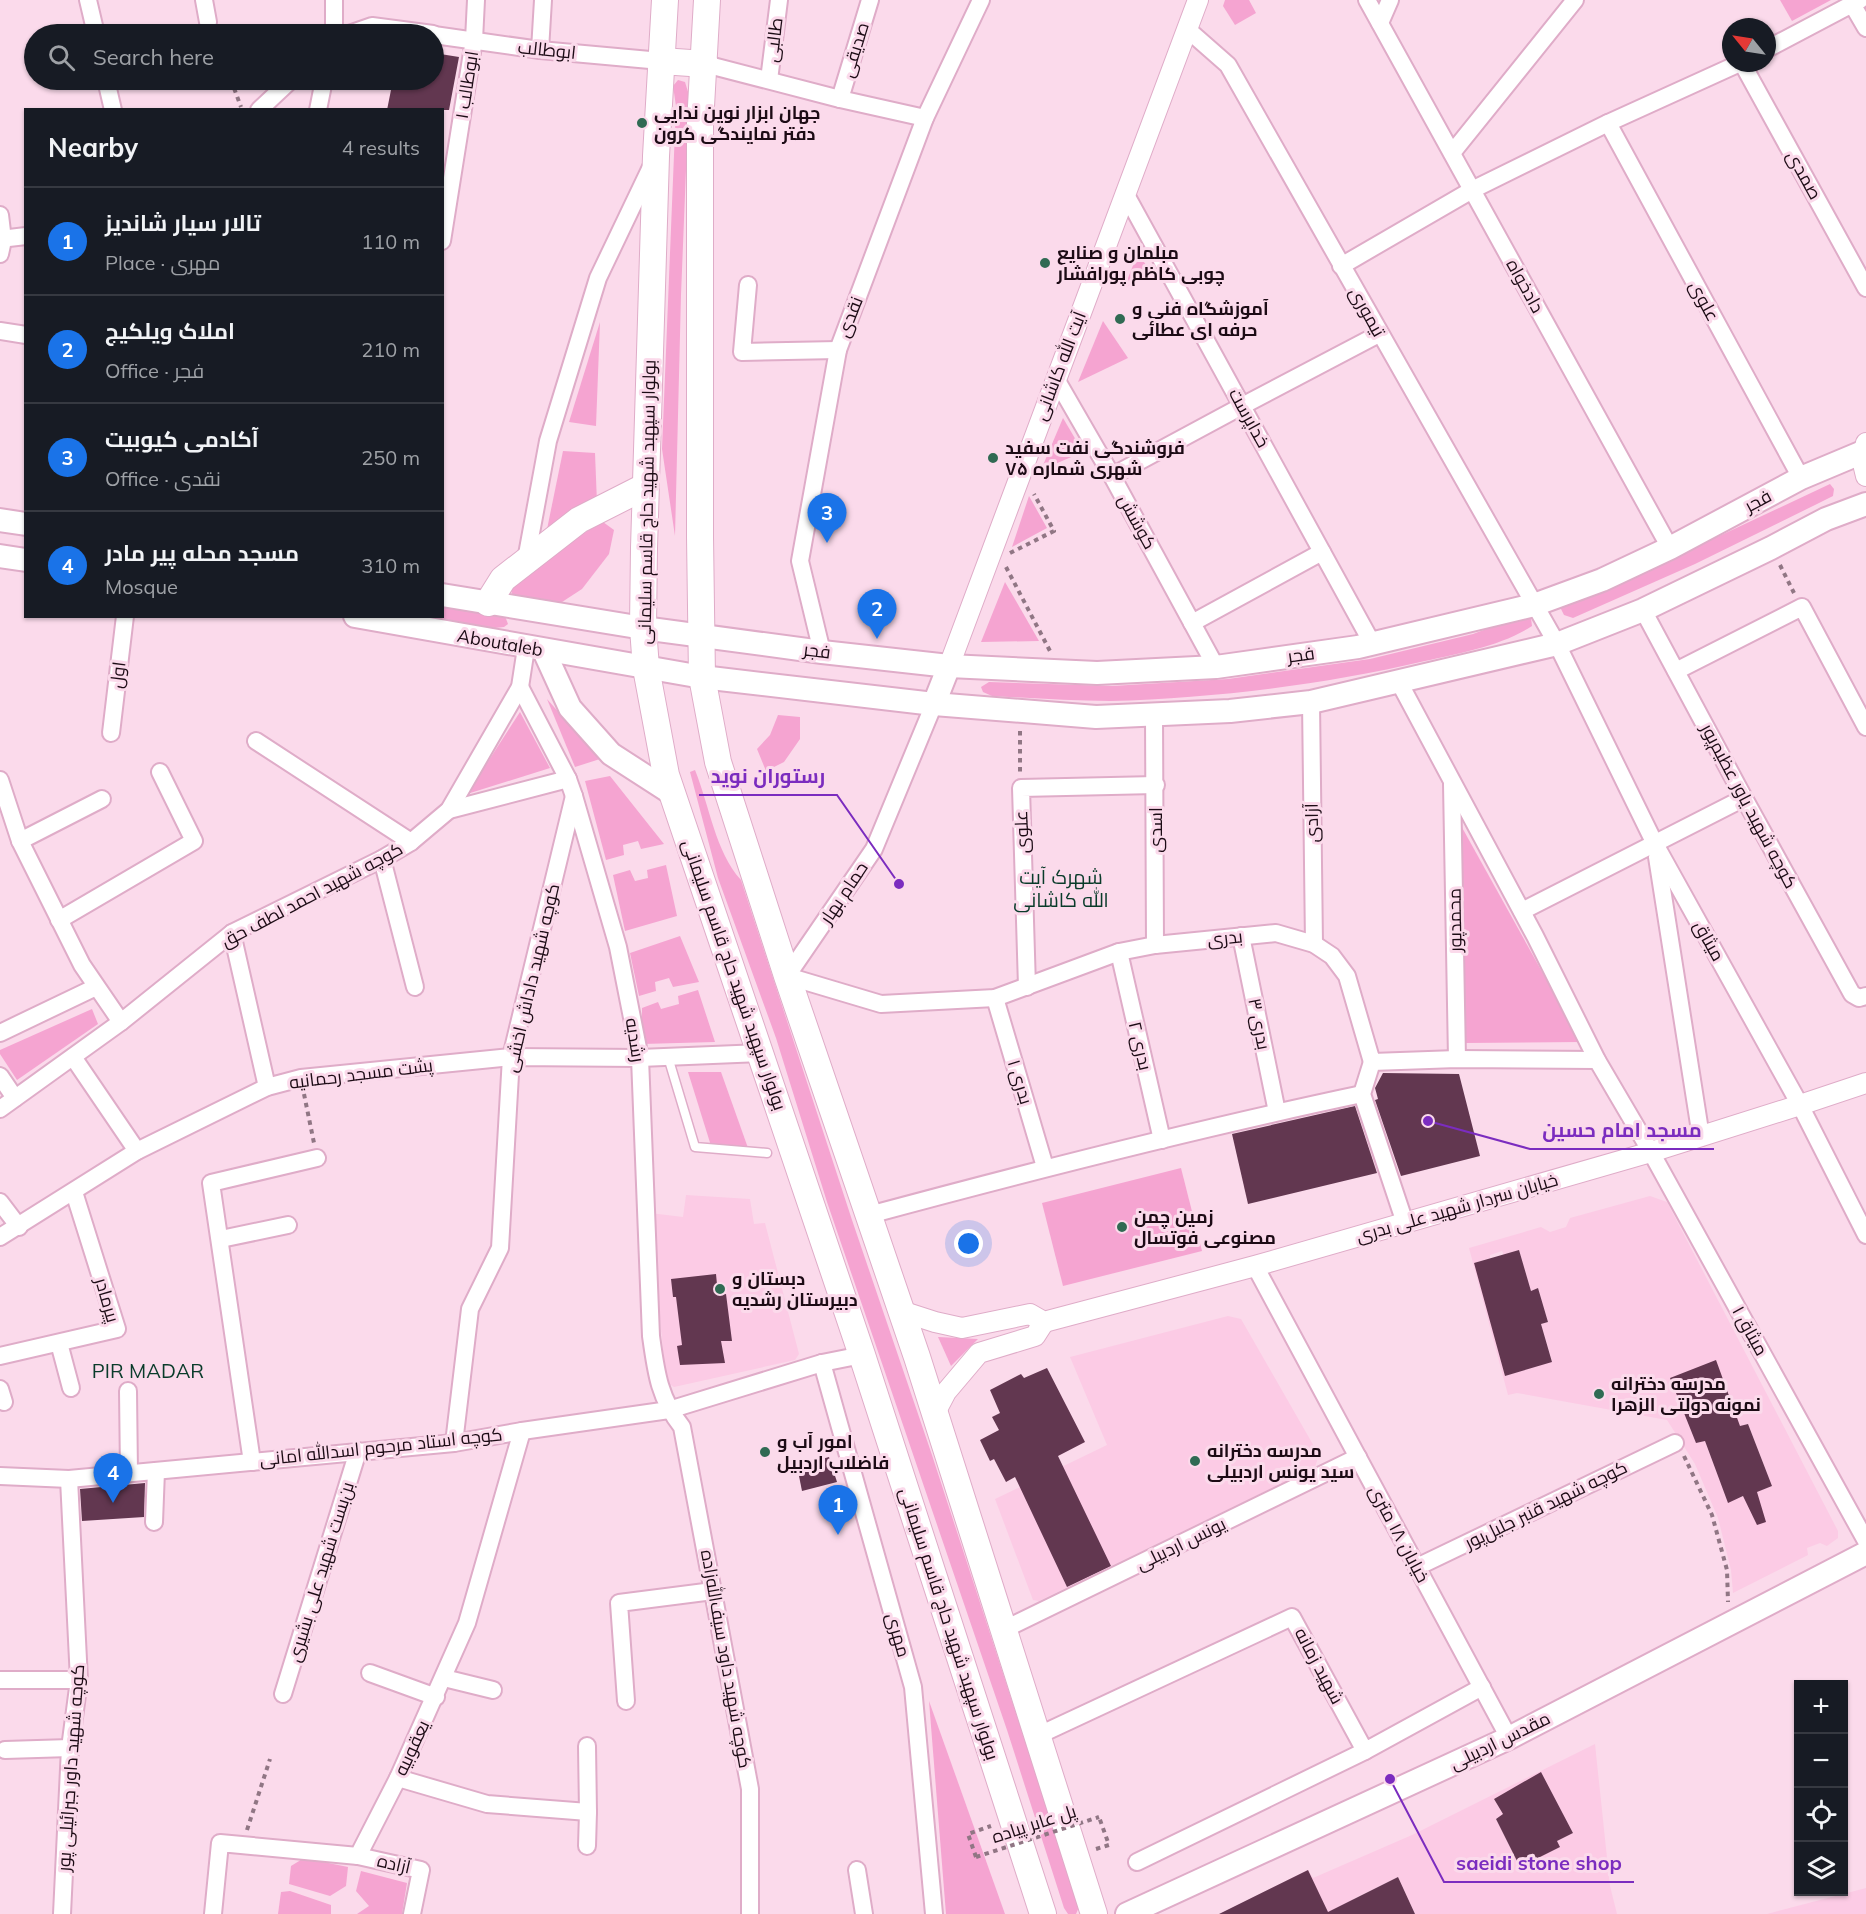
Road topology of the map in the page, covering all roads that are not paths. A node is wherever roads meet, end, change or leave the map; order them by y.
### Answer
1 (88, 0) edge
2 (204, 0) edge
3 (334, 0) edge
4 (476, 0) edge
5 (543, 0) edge
6 (665, 0) edge
7 (707, 0) edge
8 (779, 0) edge
9 (870, 0) edge
10 (981, 0) edge
11 (1198, 0) edge
12 (1367, 0) edge
13 (1390, 0) edge
14 (1575, 0) edge
15 (1856, 2) edge
16 (208, 22) dead end
17 (1380, 23) junction
18 (94, 24) edge
19 (334, 24) edge
20 (1866, 28) edge
21 (1187, 29) junction
22 (444, 36) edge
23 (474, 40) junction
24 (1776, 44) edge
25 (540, 50) junction
26 (661, 60) junction
27 (705, 64) junction
28 (1722, 72) edge
29 (1746, 72) edge
30 (769, 80) junction
31 (108, 90) edge
32 (280, 90) edge
33 (322, 90) edge
34 (840, 99) junction
35 (112, 108) edge
36 (261, 108) edge
37 (318, 108) edge
38 (925, 118) junction
39 (1608, 123) junction
40 (1452, 153) junction
41 (656, 156) junction
42 (1472, 190) junction
43 (1125, 193) junction
44 (0, 215) edge
45 (444, 228) edge
46 (24, 237) edge
47 (1, 245) edge
48 (1341, 266) junction
49 (748, 285) dead end
50 (1866, 288) edge
51 (0, 331) edge
52 (1379, 334) junction
53 (24, 335) edge
54 (838, 350) junction
55 (1056, 379) junction
56 (1242, 405) junction
57 (1864, 447) edge
58 (1112, 476) junction
59 (1866, 476) edge
60 (1801, 478) junction
61 (646, 486) junction
62 (1866, 504) edge
63 (0, 520) edge
64 (24, 524) edge
65 (1670, 548) junction
66 (1322, 552) junction
67 (0, 556) edge
68 (24, 560) edge
69 (526, 560) junction
70 (444, 596) edge
71 (488, 603) junction
72 (1534, 605) junction
73 (1643, 610) junction
74 (124, 618) edge
75 (366, 618) edge
76 (1192, 623) junction
77 (644, 628) junction
78 (702, 636) junction
79 (1372, 643) junction
80 (1557, 644) junction
81 (535, 649) junction
82 (822, 652) junction
83 (949, 666) junction
84 (646, 668) junction
85 (1216, 668) junction
86 (1676, 671) junction
87 (702, 677) junction
88 (1399, 682) junction
89 (520, 687) junction
90 (1311, 702) junction
91 (934, 704) junction
92 (1154, 714) junction
93 (1866, 727) edge
94 (111, 733) dead end
95 (256, 741) dead end
96 (160, 772) dead end
97 (568, 779) junction
98 (0, 780) edge
99 (1452, 782) junction
100 (1156, 784) junction
101 (673, 794) junction
102 (574, 796) junction
103 (1744, 798) junction
104 (102, 799) dead end
105 (449, 810) junction
106 (20, 842) junction
107 (411, 842) junction
108 (1655, 844) junction
109 (382, 859) junction
110 (1522, 911) junction
111 (59, 920) junction
112 (232, 933) junction
113 (1241, 936) junction
114 (1314, 944) junction
115 (1155, 945) junction
116 (1119, 952) junction
117 (787, 976) junction
118 (96, 987) junction
119 (415, 987) dead end
120 (1027, 987) junction
121 (1862, 997) edge
122 (995, 998) junction
123 (121, 1022) junction
124 (0, 1034) edge
125 (761, 1053) junction
126 (511, 1057) junction
127 (668, 1057) junction
128 (73, 1058) junction
129 (640, 1058) junction
130 (1457, 1059) junction
131 (1597, 1060) junction
132 (1372, 1062) junction
133 (0, 1076) edge
134 (1866, 1083) edge
135 (267, 1087) junction
136 (1362, 1094) junction
137 (15, 1098) junction
138 (1800, 1105) junction
139 (0, 1109) edge
140 (1277, 1112) junction
141 (1701, 1137) junction
142 (1162, 1140) junction
143 (137, 1151) junction
144 (767, 1152) dead end
145 (1651, 1152) junction
146 (317, 1158) road end
147 (1045, 1167) junction
148 (74, 1192) junction
149 (0, 1202) edge
150 (869, 1215) junction
151 (1405, 1223) junction
152 (288, 1225) dead end
153 (19, 1227) junction
154 (1866, 1235) edge
155 (0, 1237) edge
156 (221, 1239) junction
157 (1255, 1266) junction
158 (901, 1311) junction
159 (1044, 1322) junction
160 (60, 1342) junction
161 (862, 1355) junction
162 (0, 1356) edge
163 (822, 1363) junction
164 (71, 1389) dead end
165 (128, 1391) dead end
166 (669, 1410) junction
167 (934, 1413) junction
168 (521, 1434) junction
169 (454, 1443) junction
170 (1676, 1443) road end
171 (358, 1451) junction
172 (1358, 1457) junction
173 (252, 1461) junction
174 (156, 1471) junction
175 (129, 1473) junction
176 (0, 1476) edge
177 (69, 1479) junction
178 (154, 1522) dead end
179 (1866, 1541) edge
180 (1866, 1553) edge
181 (1417, 1567) junction
182 (713, 1591) junction
183 (1004, 1630) junction
184 (370, 1673) dead end
185 (444, 1678) junction
186 (0, 1680) edge
187 (79, 1680) junction
188 (1482, 1687) junction
189 (494, 1690) dead end
190 (283, 1694) dead end
191 (436, 1697) junction
192 (626, 1701) dead end
193 (1037, 1736) junction
194 (1509, 1738) junction
195 (587, 1746) dead end
196 (70, 1748) junction
197 (5, 1750) dead end
198 (1365, 1751) junction
199 (398, 1778) junction
200 (588, 1812) junction
201 (587, 1846) dead end
202 (358, 1856) junction
203 (1137, 1862) dead end
204 (857, 1870) dead end
205 (62, 1914) edge
206 (213, 1914) edge
207 (412, 1914) edge
208 (750, 1914) edge
209 (864, 1914) edge
210 (934, 1914) edge
211 (1043, 1914) edge
212 (1094, 1914) edge
213 (1127, 1914) edge

1 - 18 street
2 - 16 street
3 - 19 street
4 - 23 street, ابوطالب ۱
5 - 25 street
6 - 26 main road, بولوار سپهبد شهید حاج قاسم سلیمانی
7 - 27 main road
8 - 30 street, طالبی
9 - 34 street, صدیقی
10 - 38 street, نقدی
11 - 21 street, آیت الله کاشانی
12 - 17 street, دادخواه
13 - 17 street
14 - 40 street
15 - 20 street
15 - 24 street
17 - 40 street, دادخواه
21 - 43 street, آیت الله کاشانی
21 - 48 street, تیموری
22 - 23 street, ابوطالب
23 - 25 street, ابوطالب
23 - 45 street, ابوطالب ۱
25 - 26 street, ابوطالب
26 - 27 main road
26 - 41 main road, بولوار سپهبد شهید حاج قاسم سلیمانی
27 - 30 street
27 - 78 main road
28 - 39 street
29 - 50 street, صمدی
30 - 34 street
31 - 35 street
32 - 36 street
33 - 37 street
34 - 38 street
38 - 54 street, نقدی
39 - 42 street
39 - 60 street, علوی
40 - 42 street, دادخواه
41 - 61 main road, بولوار سپهبد شهید حاج قاسم سلیمانی
41 - 69 street
42 - 48 street
42 - 65 street, دادخواه
43 - 55 street, آیت الله کاشانی
43 - 56 street, خداپرست
44 - 47 street
46 - 47 street
48 - 52 street, تیموری
49 - 54 street
51 - 53 street
52 - 56 street
52 - 72 street, تیموری
54 - 82 street, نقدی
55 - 58 street, کوشش
55 - 83 street, آیت الله کاشانی
56 - 58 street
56 - 66 street, خداپرست
57 - 59 street
57 - 60 main road, فجر
58 - 76 street, کوشش
60 - 65 main road, فجر
61 - 69 main road
61 - 77 main road, بولوار سپهبد شهید حاج قاسم سلیمانی
62 - 73 main road
63 - 64 main road
65 - 72 main road, فجر
66 - 76 street
66 - 79 street, خداپرست
67 - 68 main road
69 - 71 main road
70 - 71 main road, Aboutaleb
71 - 77 main road, Aboutaleb
72 - 79 main road, فجر
72 - 80 street, تیموری
73 - 80 main road
73 - 86 street, کوچه شهید یاور عظیم‌پور
74 - 94 street, اول
75 - 81 main road, Aboutaleb
76 - 85 street, کوشش
77 - 78 main road, Aboutaleb
77 - 84 main road, بولوار سپهبد شهید حاج قاسم سلیمانی
78 - 82 main road, فجر
78 - 87 main road
79 - 85 main road, فجر
80 - 88 main road
80 - 108 street, میثاق
81 - 84 main road, Aboutaleb
81 - 89 street, کوچه شهید احمد لطف حق
81 - 101 main road
82 - 83 main road, فجر
83 - 85 main road, فجر
83 - 91 main road
84 - 87 main road, Aboutaleb
84 - 101 main road, بولوار سپهبد شهید حاج قاسم سلیمانی
86 - 93 street
86 - 103 street, کوچه شهید یاور عظیم‌پور
87 - 91 main road
87 - 117 main road
88 - 90 main road
88 - 99 street
89 - 97 street, رشدیه
89 - 105 street, کوچه شهید احمد لطف حق
90 - 92 main road
90 - 114 street, آزادی
91 - 92 main road
91 - 117 street, حمام بهار
92 - 100 street, اسدی
95 - 107 street
96 - 111 street
97 - 102 street, رشدیه
97 - 105 street
98 - 106 street
99 - 110 street
99 - 130 street, محمدپور
100 - 115 street, اسدی
100 - 120 street, علوی
101 - 125 main road, بولوار سپهبد شهید حاج قاسم سلیمانی
102 - 126 street, کوچه شهید داداش اخشی
102 - 129 street, رشدیه
103 - 108 street
103 - 121 street, کوچه شهید یاور عظیم‌پور
104 - 106 street
105 - 107 street, کوچه شهید احمد لطف حق
106 - 111 street
107 - 109 street, کوچه شهید احمد لطف حق
108 - 110 street
108 - 138 street, میثاق
108 - 141 street
109 - 112 street, کوچه شهید احمد لطف حق
109 - 119 street
110 - 131 street
111 - 118 street
112 - 123 street, کوچه شهید احمد لطف حق
112 - 135 street
113 - 114 street, بدری
113 - 115 street, بدری
113 - 140 street, بدری ۳
114 - 132 street, بدری
115 - 116 street, بدری
116 - 120 street, بدری
116 - 142 street, بدری ۲
117 - 122 street, بدری
117 - 150 main road
118 - 123 street
118 - 124 street
120 - 122 street, بدری
122 - 147 street, بدری ۱
123 - 128 street, کوچه شهید احمد لطف حق
125 - 127 street, پشت مسجد رحمانیه
125 - 161 main road, بولوار سپهبد شهید حاج قاسم سلیمانی
126 - 129 street, پشت مسجد رحمانیه
126 - 135 street, پشت مسجد رحمانیه
126 - 169 street, کوچه شهید داداش اخشی
127 - 129 street, پشت مسجد رحمانیه
127 - 144 lane
128 - 137 street, کوچه شهید احمد لطف حق
128 - 143 street
129 - 166 street, رشدیه
130 - 131 street
130 - 132 street
131 - 145 street
132 - 136 street
133 - 137 street
134 - 138 street, خیابان سردار شهید علی بدری
135 - 143 street, پشت مسجد رحمانیه
136 - 140 street
136 - 151 street
137 - 139 street, کوچه شهید احمد لطف حق
138 - 141 street, خیابان سردار شهید علی بدری
138 - 154 street, میثاق
140 - 142 street
141 - 145 street, خیابان سردار شهید علی بدری
142 - 147 street
143 - 148 street, پشت مسجد رحمانیه
145 - 151 street, خیابان سردار شهید علی بدری
145 - 179 street, میثاق ۱
146 - 156 street
147 - 150 street
148 - 153 street, پشت مسجد رحمانیه
148 - 160 street, پیرمادر
149 - 153 street
150 - 158 main road
151 - 157 street, خیابان سردار شهید علی بدری
152 - 156 street
153 - 155 street, پشت مسجد رحمانیه
156 - 173 street
157 - 159 street, خیابان سردار شهید علی بدری
157 - 172 street, خیابان ۱۸ متری
158 - 159 street, خیابان سردار شهید علی بدری
158 - 167 main road
159 - 167 street, خیابان سردار شهید علی بدری
160 - 162 street, پیرمادر
160 - 164 street
161 - 163 street, کوچه استاد مرحوم اسدالله امانی
161 - 211 main road, بولوار سپهبد شهید حاج قاسم سلیمانی
163 - 166 street, کوچه استاد مرحوم اسدالله امانی
163 - 210 street, مهری
165 - 175 street
166 - 168 street, کوچه استاد مرحوم اسدالله امانی
166 - 182 street, کوچه شهید داود سیف‌الله‌زاده
167 - 183 main road
168 - 169 street, کوچه استاد مرحوم اسدالله امانی
168 - 185 street, یعقوبیه
169 - 171 street, کوچه استاد مرحوم اسدالله امانی
170 - 181 street, کوچه شهید قنبر جلیل‌پور
171 - 173 street, کوچه استاد مرحوم اسدالله امانی
171 - 190 street, بن‌بست شهید علی بشیری
172 - 181 street, خیابان ۱۸ متری
172 - 183 street, یونس اردبیلی
173 - 174 street, کوچه استاد مرحوم اسدالله امانی
174 - 175 street, کوچه استاد مرحوم اسدالله امانی
174 - 178 street
175 - 177 street, کوچه استاد مرحوم اسدالله امانی
176 - 177 street, کوچه استاد مرحوم اسدالله امانی
177 - 187 street, کوچه شهید داور جبرائیلی پور
180 - 194 main road, مقدس اردبیلی
181 - 188 street, خیابان ۱۸ متری
182 - 192 street
182 - 208 street, کوچه شهید داود سیف‌الله‌زاده
183 - 193 main road
184 - 191 street
185 - 189 street
185 - 191 street, یعقوبیه
186 - 187 street
187 - 196 street, کوچه شهید داور جبرائیلی پور
188 - 194 street, خیابان ۱۸ متری
188 - 198 street
191 - 199 street, یعقوبیه
193 - 198 street, شهید زمانه
193 - 212 main road
194 - 213 main road, مقدس اردبیلی
195 - 200 street
196 - 197 street
196 - 205 street, کوچه شهید داور جبرائیلی پور
198 - 203 street
199 - 200 street
199 - 202 street, یعقوبیه
200 - 201 street
202 - 206 street
202 - 207 street, آزاده
204 - 209 street

